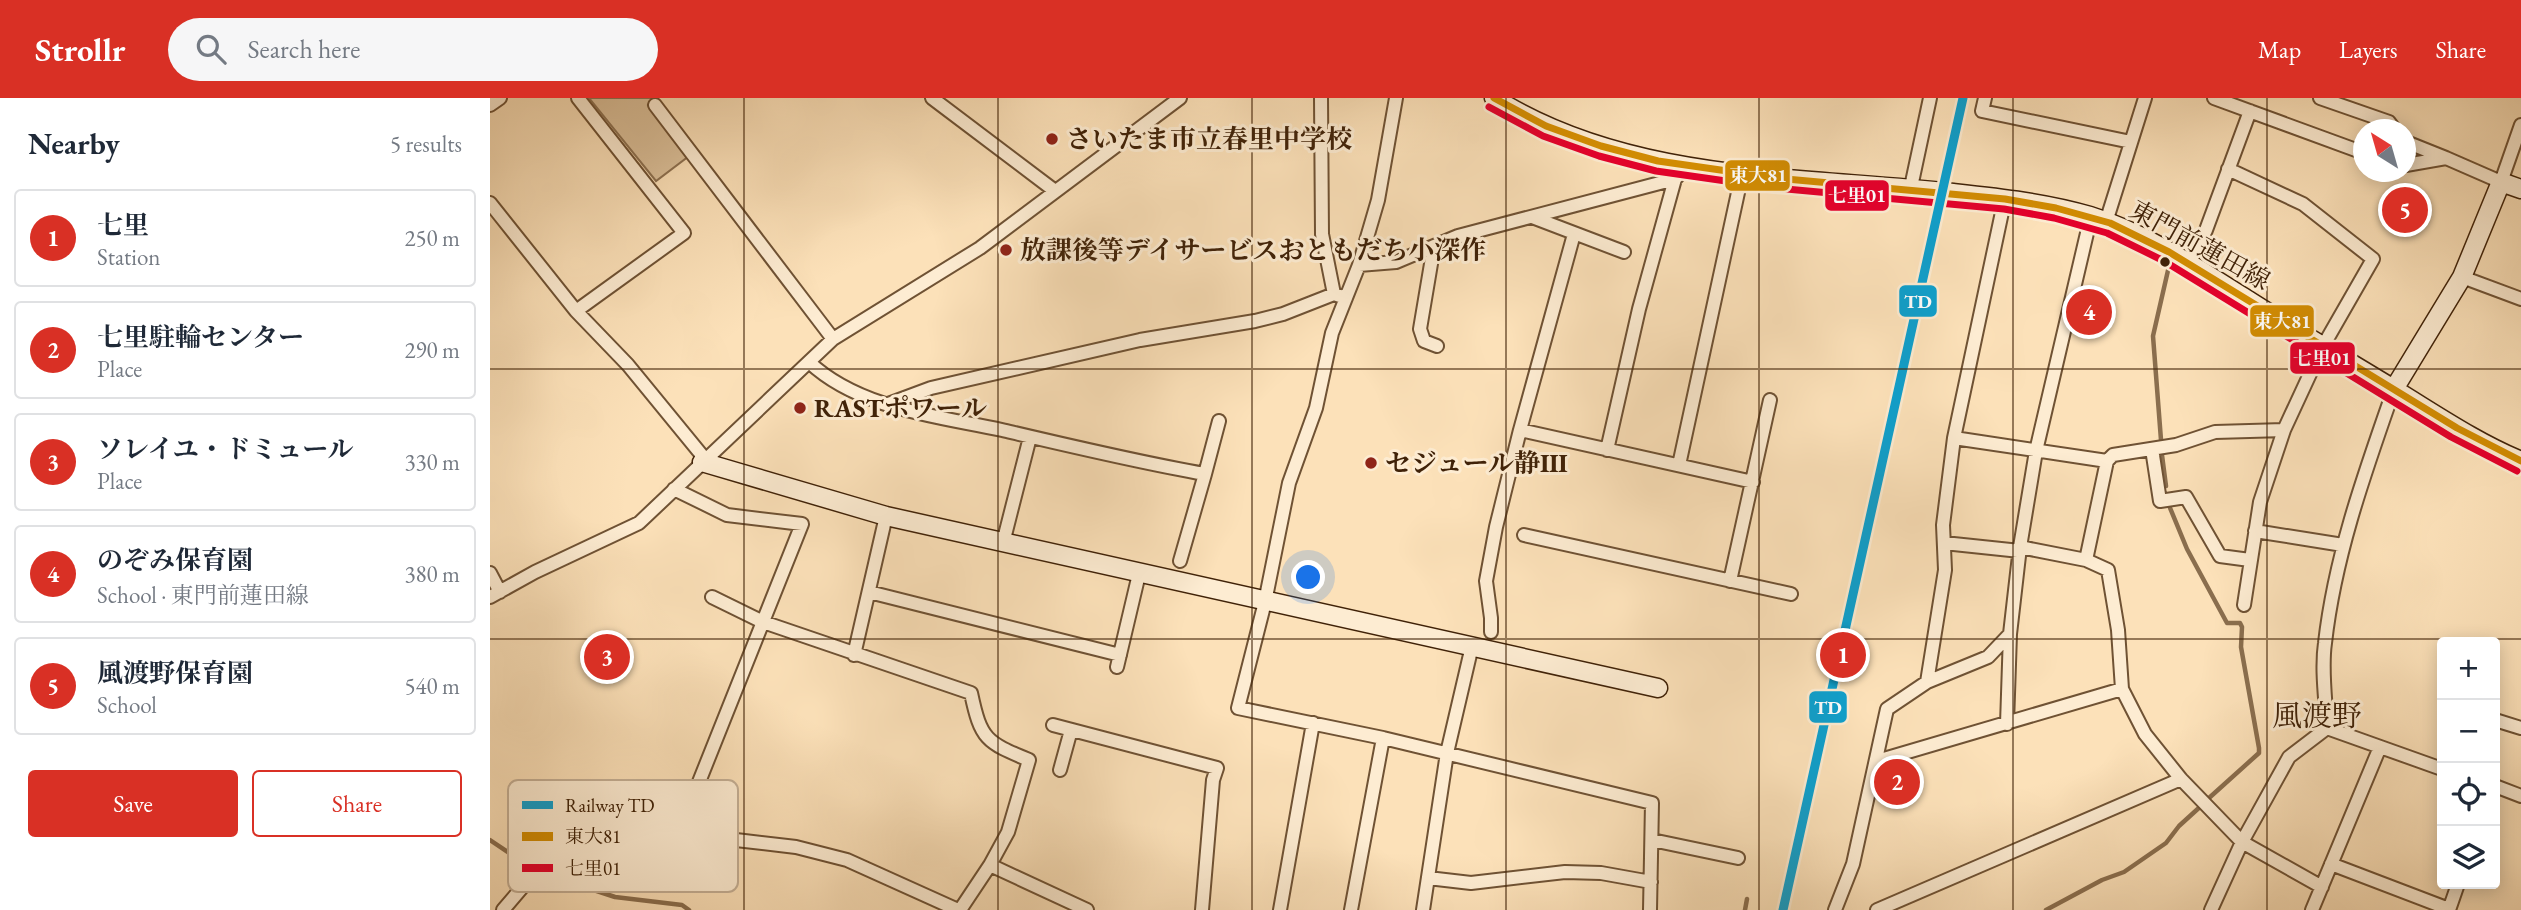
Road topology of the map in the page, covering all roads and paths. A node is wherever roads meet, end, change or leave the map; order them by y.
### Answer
1 (500, 98) edge
2 (578, 98) edge
3 (932, 98) edge
4 (1180, 98) edge
5 (1321, 98) edge
6 (1396, 98) edge
7 (1494, 98) edge
8 (1930, 98) edge
9 (1985, 98) edge
10 (2146, 98) edge
11 (2214, 98) edge
12 (2320, 98) edge
13 (490, 105) edge
14 (655, 106) dead end
15 (2249, 111) junction
16 (2380, 119) edge
17 (2521, 125) edge
18 (2131, 142) junction
19 (2416, 146) edge
20 (2353, 149) edge
21 (2446, 158) junction
22 (2416, 163) edge
23 (2228, 169) junction
24 (1681, 172) junction
25 (1742, 174) junction
26 (2501, 182) junction
27 (1911, 187) junction
28 (2521, 189) edge
29 (1055, 191) junction
30 (2006, 198) junction
31 (490, 203) edge
32 (1532, 217) junction
33 (2098, 219) junction
34 (1574, 234) junction
35 (1434, 246) junction
36 (1624, 252) dead end
37 (2189, 263) junction
38 (1359, 265) junction
39 (2462, 277) junction
40 (1340, 296) junction
41 (2521, 299) edge
42 (576, 311) junction
43 (833, 339) junction
44 (1437, 346) dead end
45 (2322, 348) junction
46 (808, 362) junction
47 (2393, 389) junction
48 (1770, 400) dead end
49 (888, 404) junction
50 (1219, 421) dead end
51 (1520, 430) junction
52 (2284, 430) junction
53 (1030, 437) junction
54 (1954, 438) junction
55 (2152, 449) junction
56 (1607, 450) junction
57 (2036, 451) junction
58 (703, 460) junction
59 (2107, 461) junction
60 (2521, 461) edge
61 (1679, 465) junction
62 (1205, 474) junction
63 (1753, 482) junction
64 (674, 489) junction
65 (886, 516) junction
66 (2255, 531) junction
67 (1524, 535) dead end
68 (1003, 543) junction
69 (1944, 543) junction
70 (2343, 545) junction
71 (2020, 549) junction
72 (2250, 559) junction
73 (2086, 560) junction
74 (1180, 561) dead end
75 (490, 573) edge
76 (1139, 574) junction
77 (1730, 581) junction
78 (869, 592) junction
79 (1791, 594) dead end
80 (495, 595) edge
81 (712, 597) dead end
82 (1265, 602) junction
83 (2244, 605) dead end
84 (763, 622) junction
85 (1491, 632) dead end
86 (2010, 634) junction
87 (1472, 646) junction
88 (854, 655) junction
89 (1927, 682) junction
90 (1658, 688) dead end
91 (2122, 689) junction
92 (2500, 722) edge
93 (1313, 723) junction
94 (1053, 724) dead end
95 (2007, 724) junction
96 (2327, 728) junction
97 (2521, 728) edge
98 (1071, 730) junction
99 (1383, 737) junction
100 (2380, 747) junction
101 (1447, 753) junction
102 (1877, 761) junction
103 (2437, 767) edge
104 (1060, 770) dead end
105 (2181, 779) junction
106 (700, 780) edge
107 (2500, 788) edge
108 (2521, 796) edge
109 (738, 840) edge
110 (1652, 840) junction
111 (2242, 842) junction
112 (1738, 858) dead end
113 (2331, 864) junction
114 (990, 865) junction
115 (1428, 878) junction
116 (1651, 882) junction
117 (2322, 887) junction
118 (2456, 889) edge
119 (518, 892) edge
120 (2449, 909) edge
121 (503, 910) edge
122 (959, 910) edge
123 (1087, 910) edge
124 (1202, 910) edge
125 (1280, 910) edge
126 (1351, 910) edge
127 (1423, 910) edge
128 (1650, 910) edge
129 (1835, 910) edge
130 (1877, 910) edge
131 (2211, 910) edge
132 (2312, 910) edge

1 - 13 street
2 - 42 street
3 - 29 street
4 - 29 street
5 - 40 street
6 - 38 street
7 - 24 street, 東門前蓮田線
8 - 27 street
9 - 18 street
10 - 18 street
11 - 15 street
12 - 16 street
14 - 43 street
15 - 20 street
15 - 23 street
17 - 26 street
18 - 33 street
19 - 21 street
21 - 22 street
21 - 26 street
23 - 37 street
23 - 45 street
24 - 25 street, 東門前蓮田線
24 - 32 street
24 - 56 street
25 - 27 street, 東門前蓮田線
25 - 61 street
26 - 28 street
26 - 39 street
27 - 30 street, 東門前蓮田線
29 - 43 street
30 - 33 street, 東門前蓮田線
30 - 54 street
31 - 42 street
32 - 34 street
32 - 35 street
33 - 37 street, 東門前蓮田線
33 - 57 street
34 - 36 street
34 - 51 street
35 - 38 street
35 - 44 street
37 - 45 street, 東門前蓮田線
38 - 40 street
39 - 41 street
39 - 47 street
40 - 49 street
40 - 82 street
42 - 58 street
43 - 46 street
45 - 47 street, 東門前蓮田線
45 - 52 street
46 - 49 street
46 - 58 street
47 - 60 street, 東門前蓮田線
47 - 70 street
48 - 63 street
49 - 53 street
50 - 62 street
51 - 56 street
51 - 85 street
52 - 55 street
52 - 66 street
53 - 62 street
53 - 68 street
54 - 57 street
54 - 69 street
55 - 59 street
55 - 72 street
56 - 61 street
57 - 59 street
57 - 71 street
58 - 64 street
58 - 65 street
59 - 73 street
61 - 63 street
62 - 74 street
63 - 77 street
64 - 80 street
64 - 84 street
65 - 68 street
65 - 78 street
66 - 70 street
66 - 72 street
67 - 77 street
68 - 76 street
69 - 71 street
69 - 89 street
70 - 96 street
71 - 73 street
71 - 86 street
72 - 83 street
73 - 91 street
75 - 80 street
76 - 78 street
76 - 82 street
77 - 79 street
78 - 88 street
81 - 84 street
82 - 87 street
82 - 93 street
84 - 88 street
84 - 106 street
86 - 89 street
86 - 95 street
87 - 90 street
87 - 101 street
88 - 114 street
89 - 102 street
91 - 95 street
91 - 105 street
92 - 97 street
93 - 99 street
93 - 125 street
94 - 98 street
95 - 102 street
96 - 100 street
96 - 111 street
98 - 104 street
98 - 124 street
99 - 101 street
99 - 126 street
100 - 103 street
100 - 113 street
101 - 110 street
101 - 115 street
102 - 129 street
105 - 111 street
105 - 130 street
107 - 108 street
109 - 122 street
110 - 112 street
110 - 116 street
111 - 117 street
111 - 131 street
113 - 117 street
113 - 120 street
114 - 122 street
114 - 123 street
115 - 116 street
115 - 127 street
116 - 128 street
117 - 132 street
118 - 120 street
119 - 121 street

